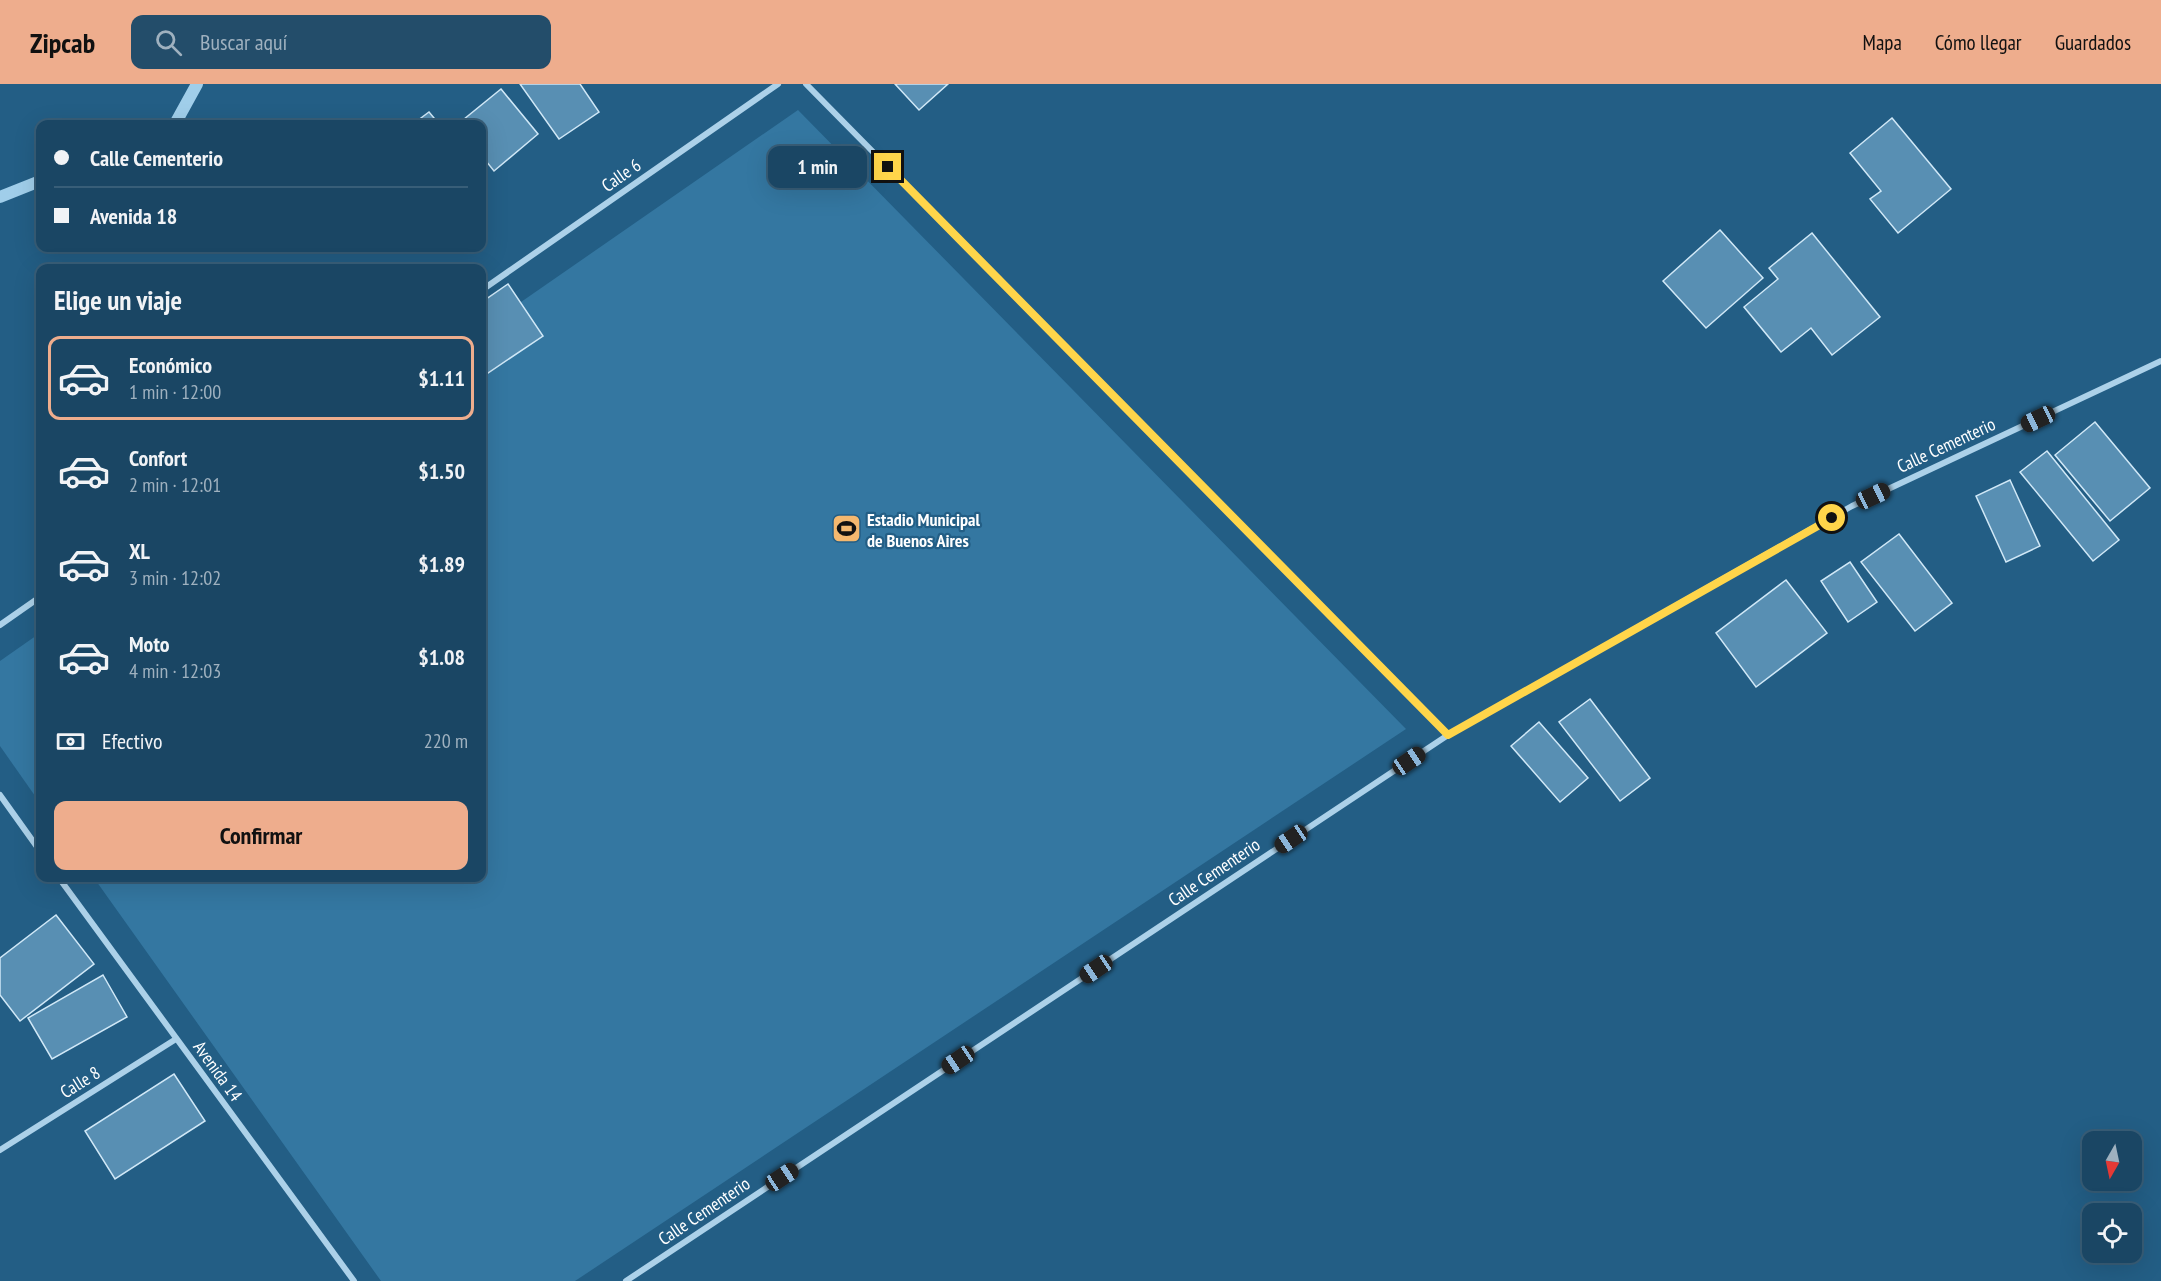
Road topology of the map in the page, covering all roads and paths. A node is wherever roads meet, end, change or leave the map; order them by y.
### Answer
1 (778, 84) edge
2 (806, 84) edge
3 (486, 287) edge
4 (2161, 361) edge
5 (36, 600) edge
6 (0, 626) edge
7 (1448, 735) junction
8 (0, 795) edge
9 (36, 845) edge
10 (62, 882) edge
11 (176, 1039) junction
12 (0, 1150) edge
13 (354, 1281) edge
14 (626, 1281) edge

1 - 3 street, Calle 6
2 - 7 street
4 - 7 street, Calle Cementerio
5 - 6 street
7 - 14 street, Calle Cementerio
8 - 9 street
10 - 11 street, Avenida 14
11 - 12 street, Calle 8
11 - 13 street, Avenida 14

